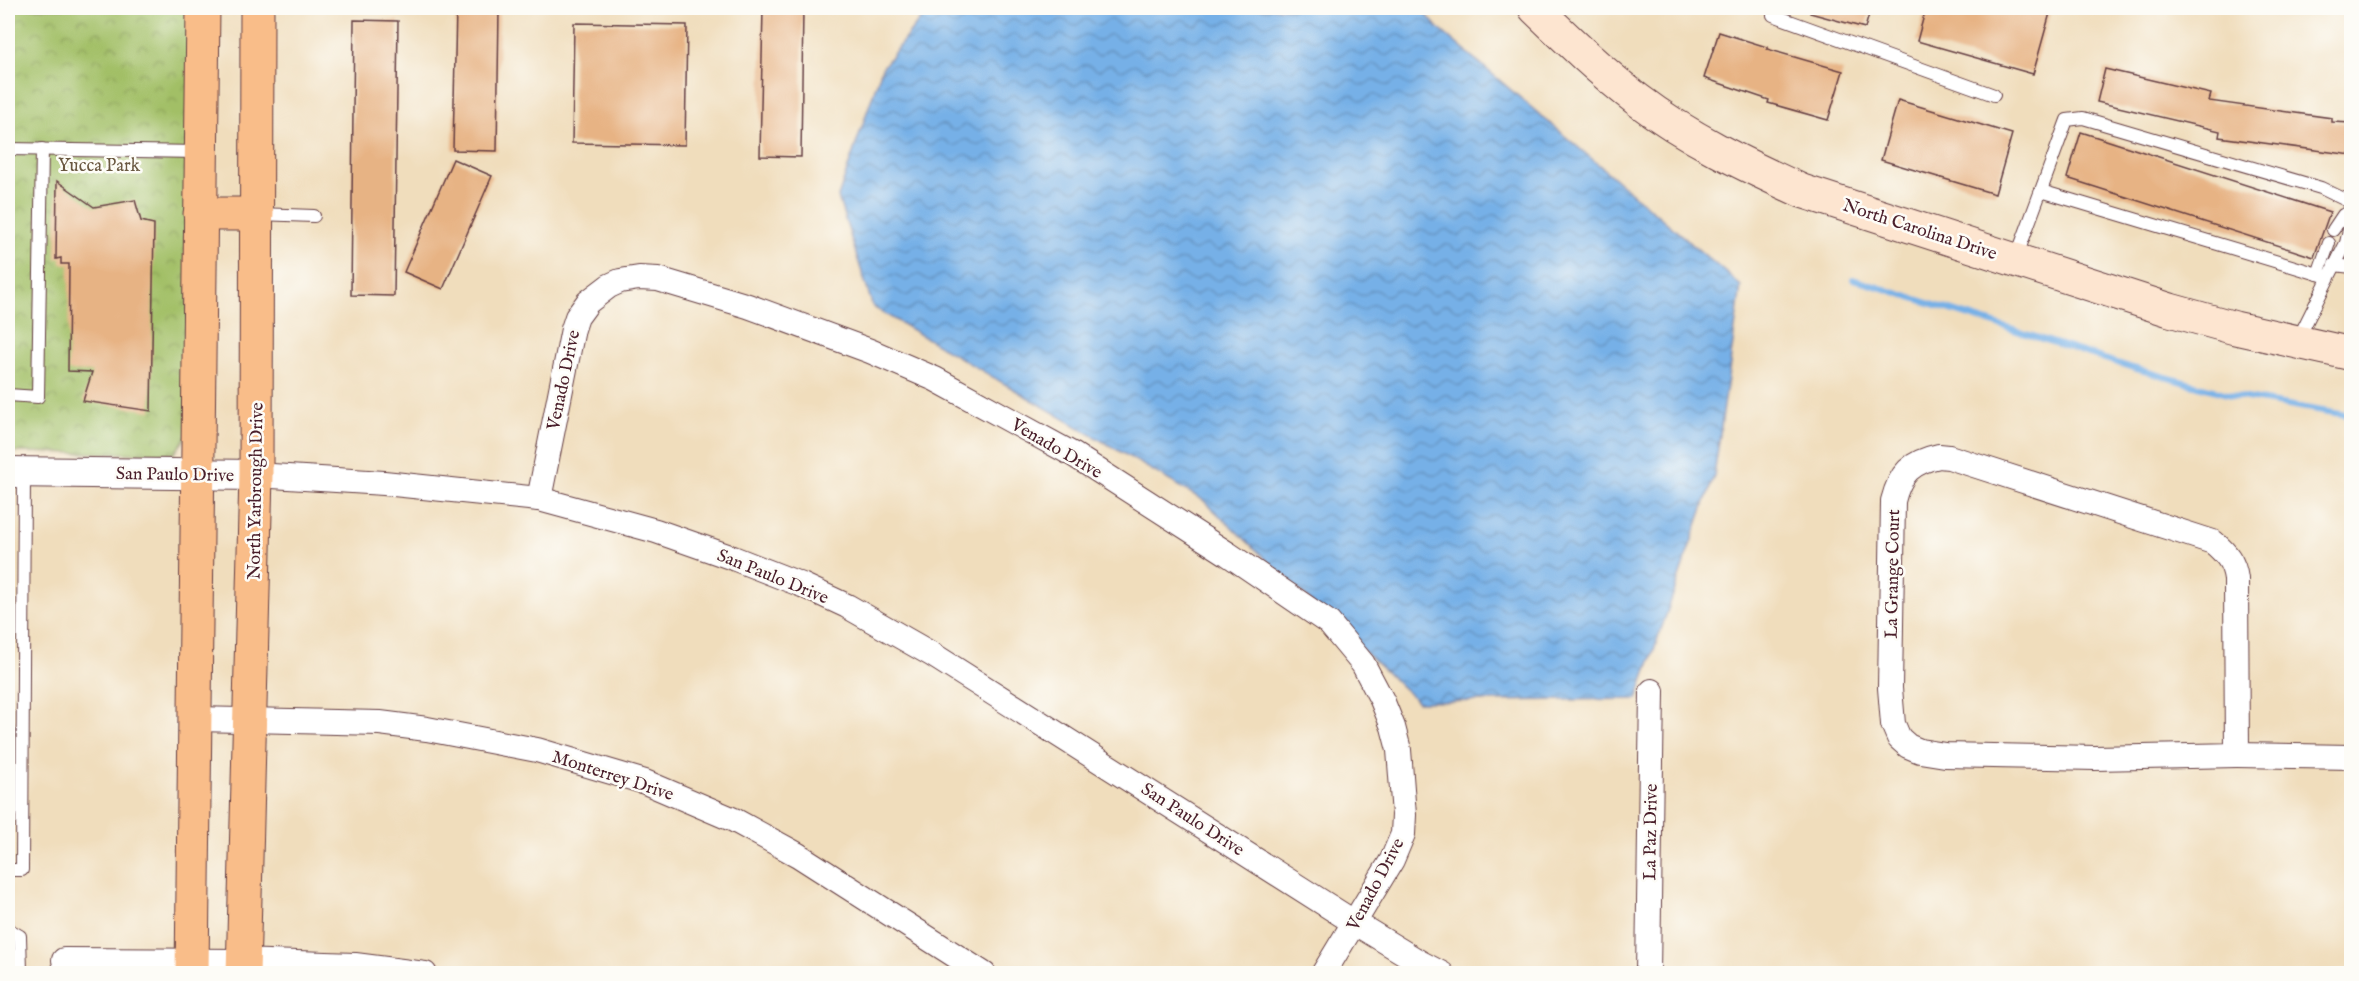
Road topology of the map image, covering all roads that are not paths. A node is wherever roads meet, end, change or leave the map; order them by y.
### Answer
1 (203, 8) edge
2 (257, 8) edge
3 (1535, 8) edge
4 (1773, 15) dead end
5 (1994, 95) dead end
6 (8, 149) edge
7 (42, 149) junction
8 (201, 152) junction
9 (2041, 191) junction
10 (2352, 203) edge
11 (200, 214) junction
12 (257, 214) junction
13 (2352, 214) edge
14 (314, 216) dead end
15 (2333, 230) dead end
16 (2329, 243) dead end
17 (2015, 260) junction
18 (2334, 265) junction
19 (2352, 267) edge
20 (2323, 275) junction
21 (2296, 342) junction
22 (2352, 354) edge
23 (8, 395) edge
24 (16, 472) edge
25 (196, 474) junction
26 (256, 475) junction
27 (539, 499) junction
28 (1652, 691) dead end
29 (196, 719) junction
30 (251, 719) junction
31 (2237, 755) junction
32 (2352, 757) edge
33 (8, 870) edge
34 (1355, 923) junction
35 (8, 929) edge
36 (64, 960) dead end
37 (243, 967) edge
38 (192, 968) edge
39 (19, 974) edge
40 (425, 974) edge
41 (984, 974) edge
42 (1323, 974) edge
43 (1442, 974) edge
44 (1648, 974) edge

1 - 8 main road
2 - 12 main road, North Yarbrough Drive
3 - 17 main road, North Carolina Drive
4 - 5 lane
6 - 7 lane
7 - 8 lane
7 - 23 lane
8 - 11 main road
9 - 10 lane
9 - 17 lane
9 - 20 lane
11 - 12 main road
11 - 25 main road
12 - 14 lane
12 - 26 main road, North Yarbrough Drive
13 - 15 lane
13 - 18 lane
16 - 20 lane
17 - 21 main road, North Carolina Drive
18 - 19 lane
18 - 20 lane
20 - 21 lane
21 - 22 main road, North Carolina Drive
24 - 25 street, San Paulo Drive
24 - 33 lane
25 - 26 street, San Paulo Drive
25 - 29 main road
26 - 27 street, San Paulo Drive
26 - 30 main road, North Yarbrough Drive
27 - 34 street, San Paulo Drive
27 - 34 street, Venado Drive
28 - 44 street, La Paz Drive
29 - 30 street, Monterrey Drive
29 - 38 main road
30 - 37 main road, North Yarbrough Drive
30 - 41 street, Monterrey Drive
31 - 31 street, La Grange Court
31 - 32 street, La Grange Court
34 - 42 street, Venado Drive
34 - 43 street, San Paulo Drive
35 - 39 lane
36 - 38 street
37 - 38 street
37 - 40 street

